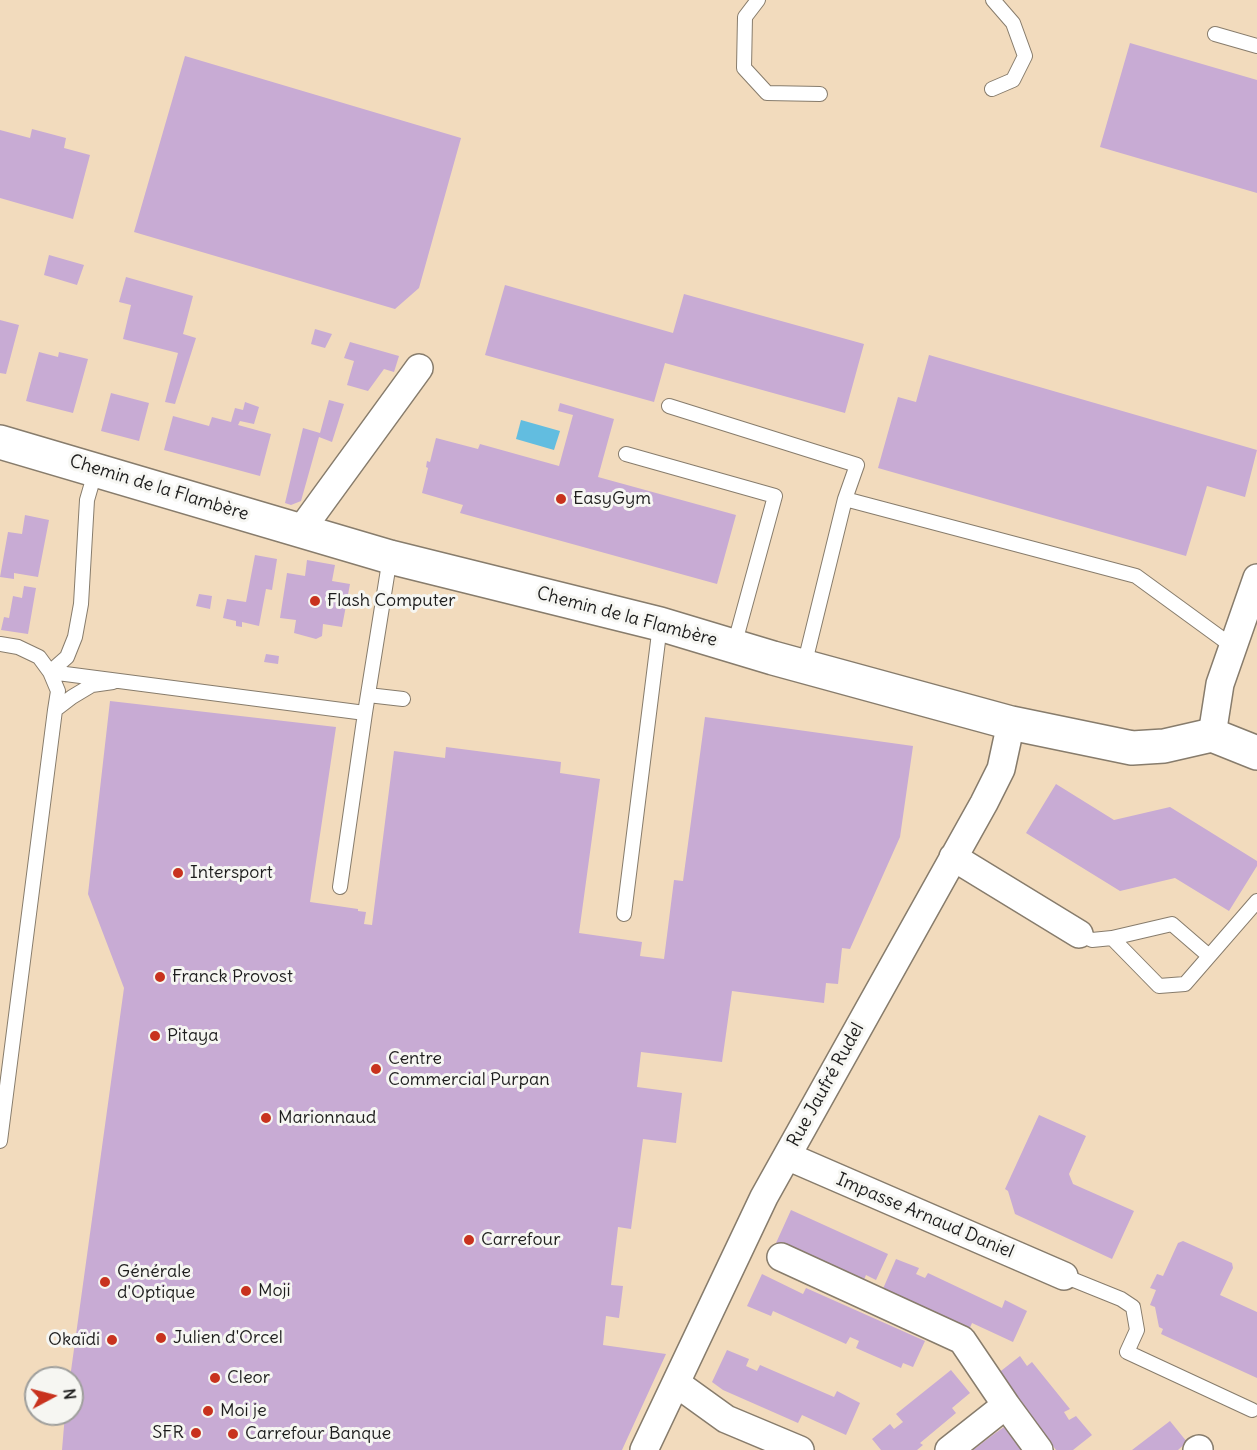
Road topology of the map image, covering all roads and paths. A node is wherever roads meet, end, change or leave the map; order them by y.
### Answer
1 (758, 0) edge
2 (993, 0) edge
3 (1215, 34) dead end
4 (1257, 46) edge
5 (992, 89) dead end
6 (820, 94) dead end
7 (419, 368) dead end
8 (669, 406) dead end
9 (0, 442) edge
10 (626, 454) dead end
11 (97, 468) junction
12 (845, 499) junction
13 (301, 530) junction
14 (390, 556) junction
15 (1257, 578) edge
16 (660, 624) junction
17 (0, 644) edge
18 (1232, 645) junction
19 (734, 646) junction
20 (804, 666) junction
21 (50, 672) junction
22 (113, 682) junction
23 (368, 695) junction
24 (403, 699) dead end
25 (56, 710) junction
26 (365, 713) junction
27 (1011, 723) junction
28 (1212, 735) junction
29 (1257, 753) edge
30 (953, 857) junction
31 (340, 887) dead end
32 (1257, 901) edge
33 (624, 914) dead end
34 (1079, 934) joint
35 (1112, 938) junction
36 (1209, 956) junction
37 (0, 1141) edge
38 (787, 1156) junction
39 (780, 1257) dead end
40 (1064, 1276) joint
41 (676, 1383) junction
42 (1006, 1405) junction
43 (1252, 1410) dead end
44 (644, 1450) edge
45 (800, 1450) edge
46 (949, 1450) edge
47 (1039, 1450) edge

1 - 6 lane
2 - 5 lane
3 - 4 lane
7 - 13 street
8 - 12 lane
9 - 11 street, Chemin de la Flambère
10 - 19 lane
11 - 13 street, Chemin de la Flambère
11 - 21 lane
12 - 18 lane
12 - 20 lane
13 - 14 street, Chemin de la Flambère
14 - 16 street, Chemin de la Flambère
14 - 23 lane
15 - 18 street
16 - 19 street, Chemin de la Flambère
16 - 33 lane
17 - 21 lane
18 - 28 street
19 - 20 street, Chemin de la Flambère
20 - 27 street, Chemin de la Flambère
21 - 22 lane
21 - 25 lane
22 - 25 lane
22 - 26 lane
23 - 24 lane
23 - 26 lane
25 - 37 lane
26 - 31 lane
27 - 28 street, Chemin de la Flambère
27 - 30 street, Rue Jaufré Rudel
28 - 29 street
30 - 34 street
30 - 38 street, Rue Jaufré Rudel
32 - 36 lane
34 - 35 lane
35 - 36 lane
35 - 36 lane
38 - 40 street, Impasse Arnaud Daniel
38 - 41 street, Rue Jaufré Rudel
39 - 42 street
40 - 43 lane
41 - 44 street, Rue Jaufré Rudel
41 - 45 street
42 - 46 street
42 - 47 street

